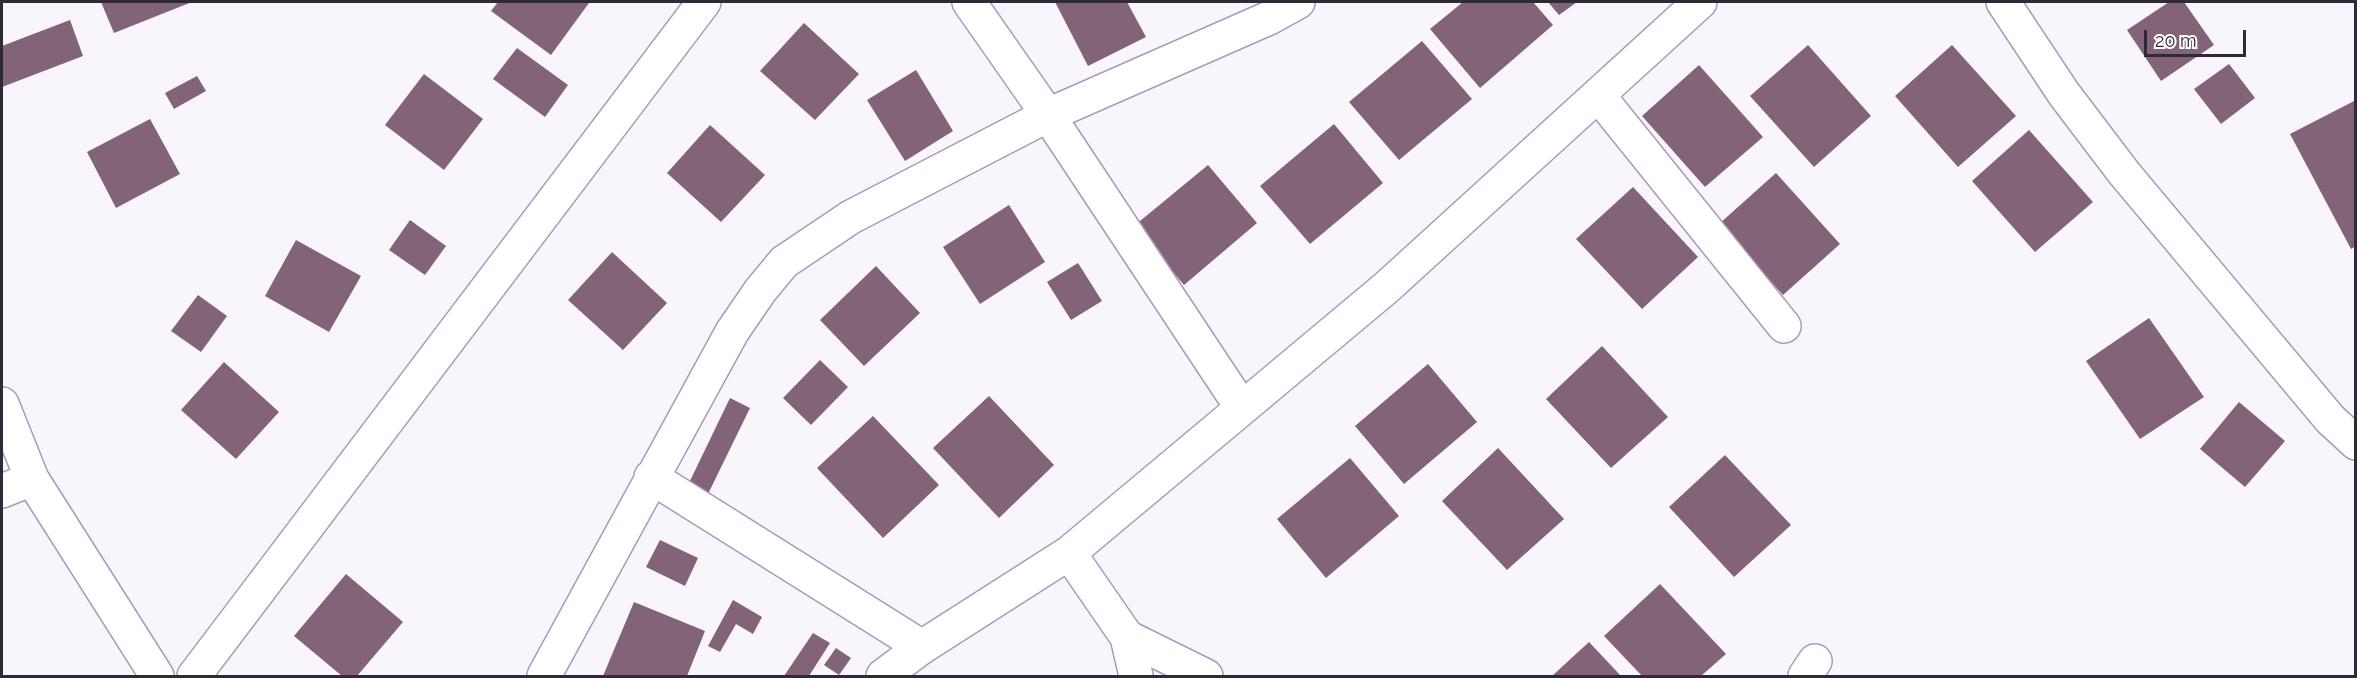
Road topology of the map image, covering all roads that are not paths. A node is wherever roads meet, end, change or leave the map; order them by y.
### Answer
1 (704, 2) edge
2 (969, 2) edge
3 (1298, 2) edge
4 (1700, 2) edge
5 (2003, 2) edge
6 (1598, 95) junction
7 (1048, 115) junction
8 (1784, 326) dead end
9 (2, 404) edge
10 (1242, 408) junction
11 (2355, 443) edge
12 (651, 477) junction
13 (32, 478) junction
14 (2, 491) edge
15 (1069, 553) junction
16 (1127, 637) junction
17 (922, 647) junction
18 (157, 676) edge
19 (194, 676) edge
20 (544, 676) edge
21 (883, 676) edge
22 (1136, 676) edge
23 (1206, 676) edge

1 - 19 street
2 - 7 street
3 - 7 street
4 - 6 street
5 - 11 street
6 - 8 street
6 - 10 street
7 - 10 street
7 - 12 street
9 - 13 street
10 - 15 street
12 - 17 street
12 - 20 street
13 - 14 street
13 - 18 street
15 - 16 street
15 - 17 street
16 - 22 street
16 - 23 street
17 - 21 street

